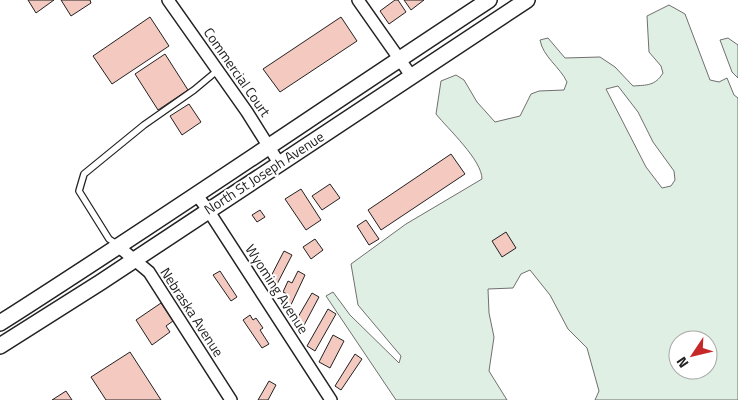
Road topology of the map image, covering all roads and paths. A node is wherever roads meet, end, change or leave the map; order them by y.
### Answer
1 (168, 0) edge
2 (358, 0) edge
3 (489, 0) edge
4 (527, 0) edge
5 (400, 59) junction
6 (218, 70) junction
7 (412, 77) junction
8 (268, 146) junction
9 (279, 163) junction
10 (196, 194) junction
11 (208, 210) junction
12 (120, 247) junction
13 (135, 258) junction
14 (0, 323) edge
15 (0, 346) edge
16 (231, 400) edge
17 (331, 400) edge

1 - 6 street, Commercial Court
2 - 5 street
3 - 5 main road, North St Joseph Avenue
4 - 7 main road, North St Joseph Avenue
5 - 7 street
5 - 8 main road, North St Joseph Avenue
6 - 8 street, Commercial Court
6 - 12 lane
7 - 9 main road, North St Joseph Avenue
8 - 9 street, Commercial Court
8 - 10 main road, North St Joseph Avenue
9 - 11 main road, North St Joseph Avenue
10 - 11 street, Wyoming Avenue
10 - 12 main road, North St Joseph Avenue
11 - 13 main road, North St Joseph Avenue
11 - 17 street, Wyoming Avenue
12 - 13 street, Nebraska Avenue
12 - 14 main road, North St Joseph Avenue
13 - 15 main road, North St Joseph Avenue
13 - 16 street, Nebraska Avenue

